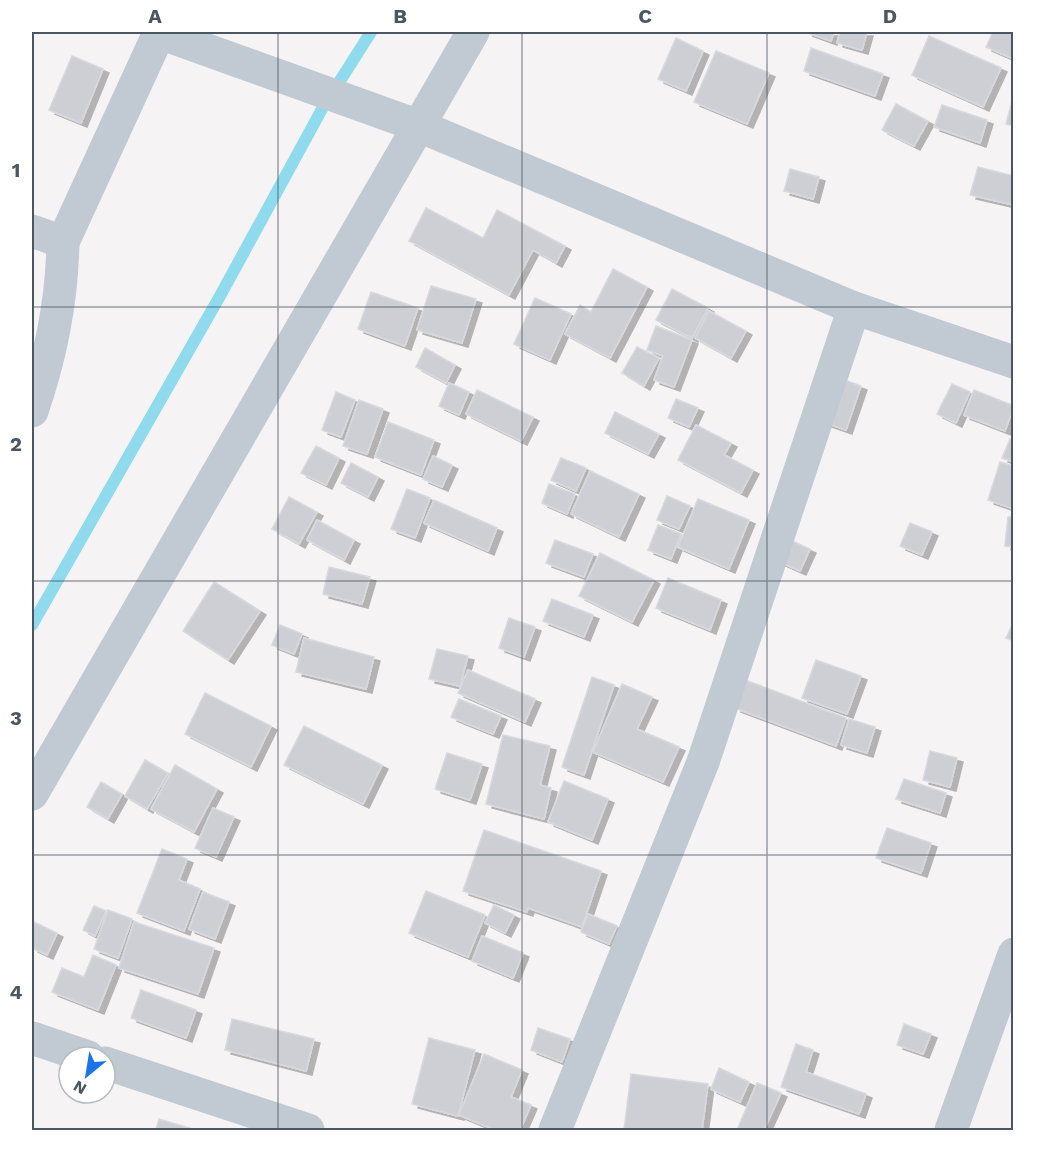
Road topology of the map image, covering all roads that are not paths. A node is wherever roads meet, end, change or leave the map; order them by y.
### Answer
1 (158, 32) edge
2 (473, 32) edge
3 (406, 121) junction
4 (32, 231) edge
5 (63, 242) junction
6 (854, 308) junction
7 (1014, 362) edge
8 (32, 411) edge
9 (32, 794) edge
10 (1014, 954) edge
11 (32, 1038) edge
12 (57, 1046) edge
13 (117, 1066) edge
14 (308, 1131) edge
15 (555, 1131) edge
16 (951, 1131) edge

1 - 3 street
1 - 5 street
2 - 3 street
3 - 6 street
3 - 9 street
4 - 5 street
5 - 8 street
6 - 7 street
6 - 15 street
10 - 16 street
11 - 12 street
13 - 14 street

